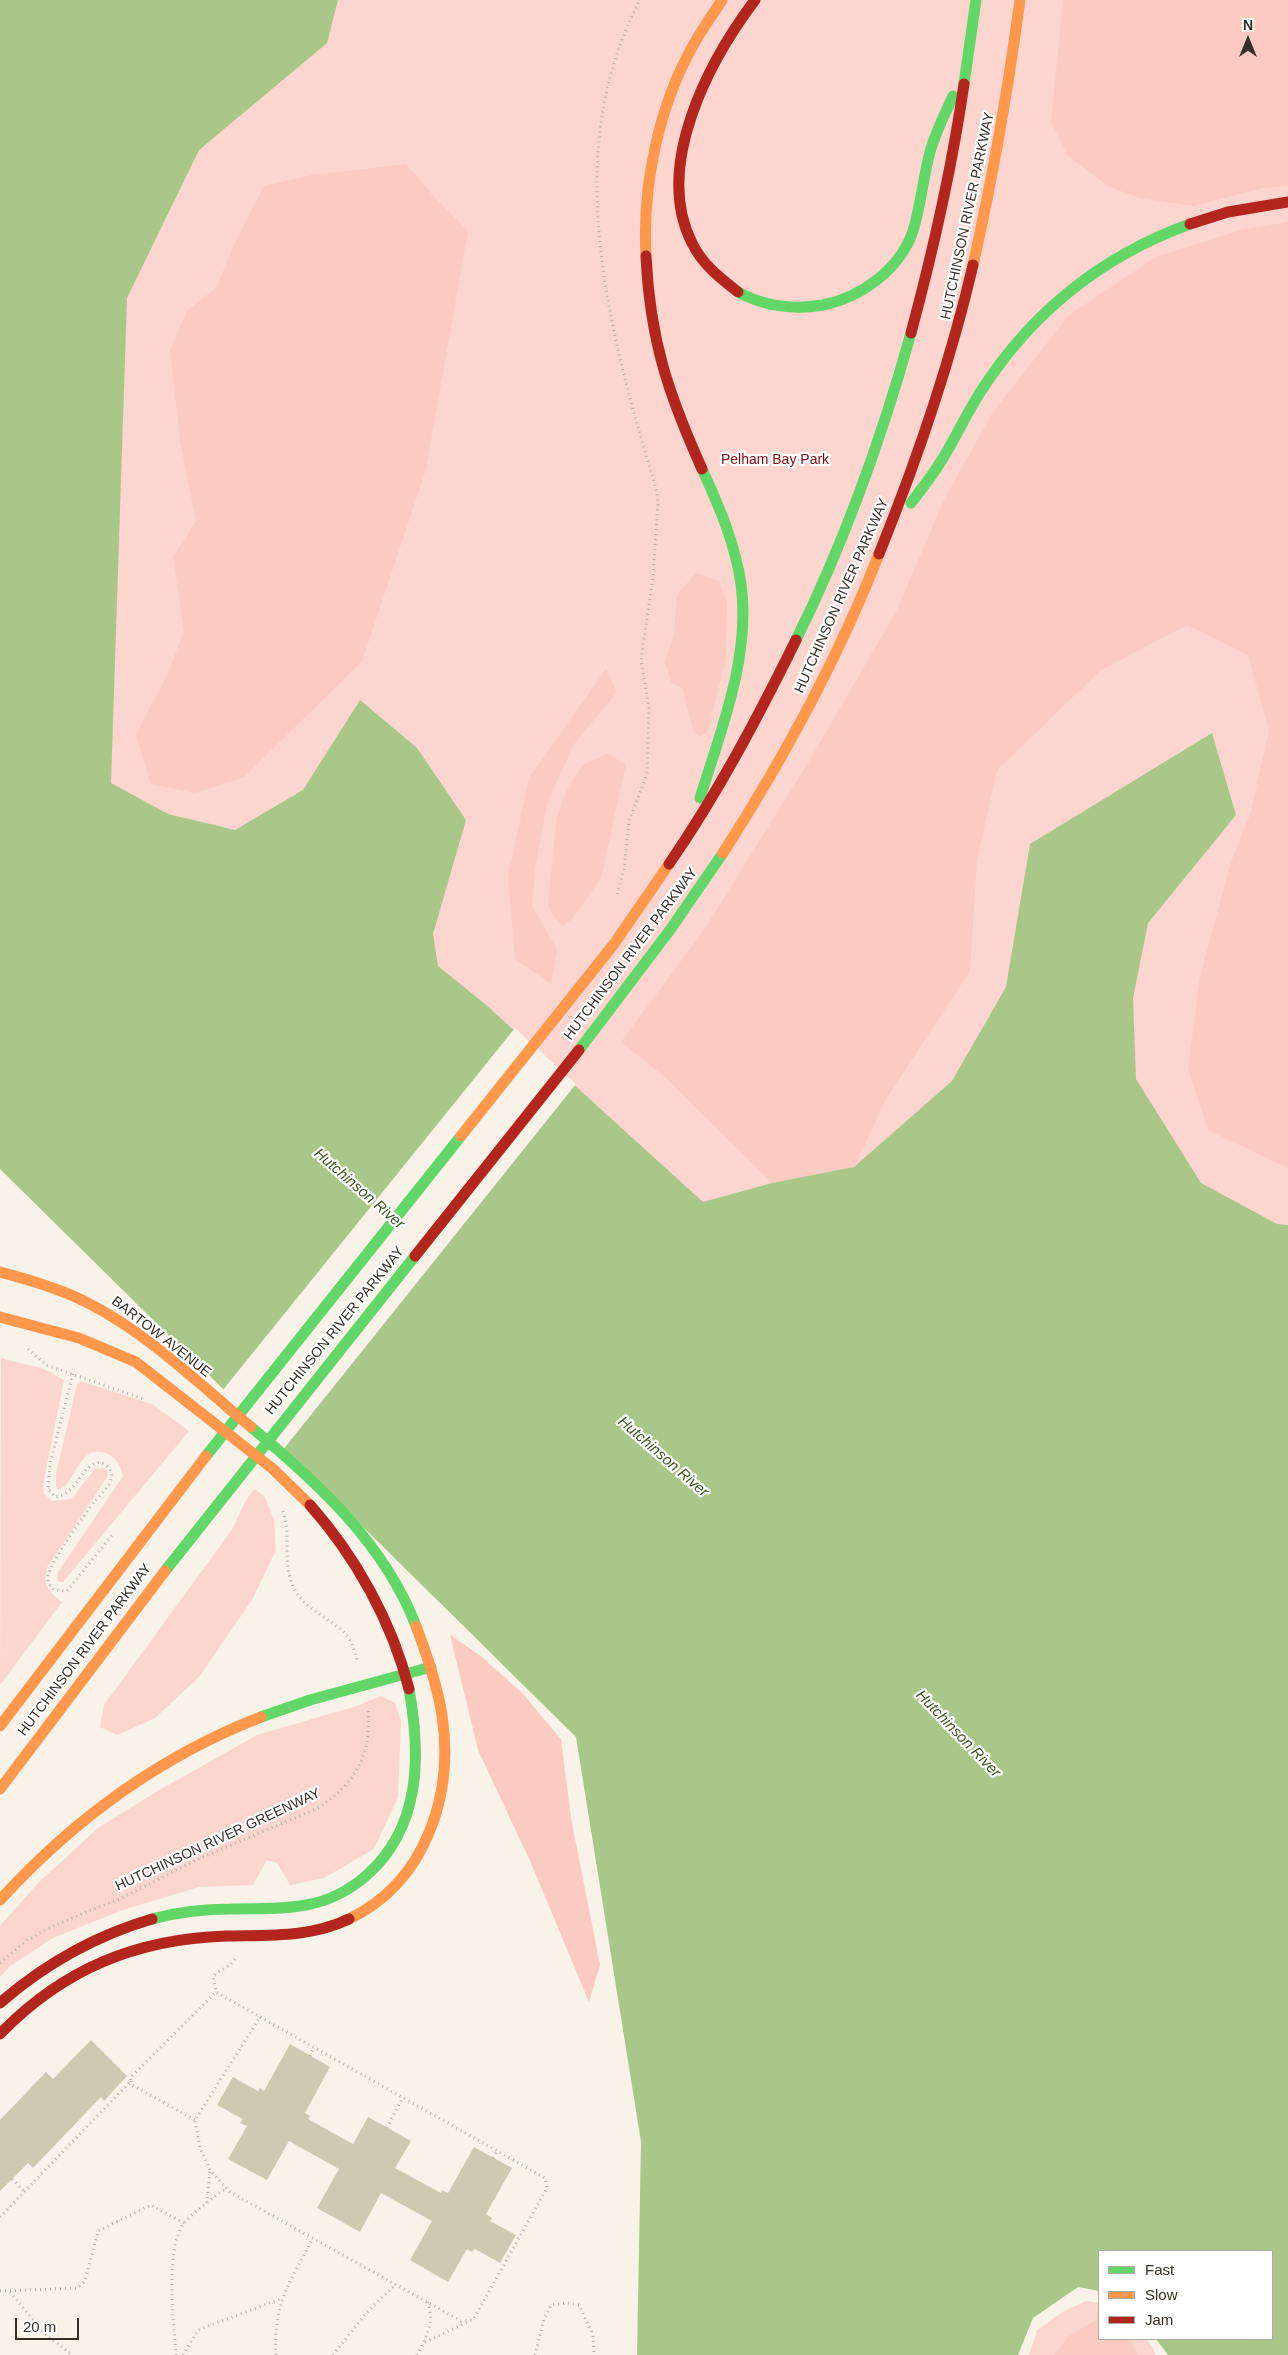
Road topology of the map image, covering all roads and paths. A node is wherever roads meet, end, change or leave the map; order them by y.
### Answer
1 (640, 0) edge
2 (722, 0) edge
3 (755, 0) edge
4 (976, 0) edge
5 (1020, 0) edge
6 (968, 60) junction
7 (1288, 202) edge
8 (888, 537) junction
9 (688, 837) junction
10 (621, 884) dead end
11 (0, 1272) edge
12 (0, 1317) edge
13 (36, 1357) dead end
14 (73, 1374) junction
15 (151, 1401) dead end
16 (282, 1508) dead end
17 (116, 1529) dead end
18 (431, 1667) junction
19 (405, 1674) junction
20 (364, 1685) junction
21 (0, 1726) edge
22 (0, 1789) edge
23 (0, 1900) edge
24 (235, 1936) junction
25 (0, 1963) edge
26 (216, 1992) junction
27 (0, 2003) edge
28 (260, 2017) junction
29 (0, 2034) edge
30 (314, 2047) junction
31 (310, 2056) dead end
32 (131, 2081) junction
33 (403, 2097) junction
34 (195, 2120) junction
35 (387, 2128) dead end
36 (497, 2150) junction
37 (493, 2158) dead end
38 (210, 2170) junction
39 (12, 2179) dead end
40 (226, 2188) junction
41 (24, 2191) junction
42 (207, 2204) junction
43 (0, 2217) edge
44 (184, 2223) junction
45 (313, 2238) junction
46 (396, 2284) junction
47 (0, 2290) edge
48 (10, 2292) junction
49 (280, 2299) junction
50 (427, 2302) junction
51 (473, 2320) junction
52 (425, 2342) junction
53 (72, 2355) edge
54 (176, 2355) edge
55 (183, 2355) edge
56 (276, 2355) edge
57 (333, 2355) edge
58 (417, 2355) edge
59 (535, 2355) edge
60 (594, 2355) edge

1 - 10 path
2 - 9 main road
3 - 6 main road
4 - 6 main road, HUTCHINSON RIVER PARKWAY
5 - 8 main road, HUTCHINSON RIVER PARKWAY
6 - 9 main road, HUTCHINSON RIVER PARKWAY
7 - 8 main road
8 - 22 main road, HUTCHINSON RIVER PARKWAY
9 - 21 main road, HUTCHINSON RIVER PARKWAY
11 - 18 main road, BARTOW AVENUE
12 - 19 main road
13 - 14 path
14 - 15 path
14 - 17 path
16 - 20 path, HUTCHINSON RIVER GREENWAY
18 - 19 main road
18 - 24 main road, BARTOW AVENUE
19 - 20 main road
19 - 27 main road
20 - 23 main road
20 - 25 path, HUTCHINSON RIVER GREENWAY
24 - 26 path
24 - 29 main road, BARTOW AVENUE
26 - 28 path
26 - 32 path
28 - 30 path
28 - 34 path
30 - 31 path
30 - 33 path
32 - 34 path
32 - 41 path
33 - 35 path
33 - 36 path
34 - 38 path
36 - 37 path
36 - 51 path
38 - 40 path
38 - 42 path
39 - 41 path
40 - 42 path
40 - 45 path
41 - 43 path
42 - 44 path
44 - 48 path
44 - 54 path
45 - 46 path
45 - 49 path
46 - 50 path
46 - 57 path
47 - 48 path
48 - 53 path
49 - 55 path
49 - 56 path
50 - 51 path
50 - 52 path
51 - 52 path
52 - 58 path
59 - 60 path

